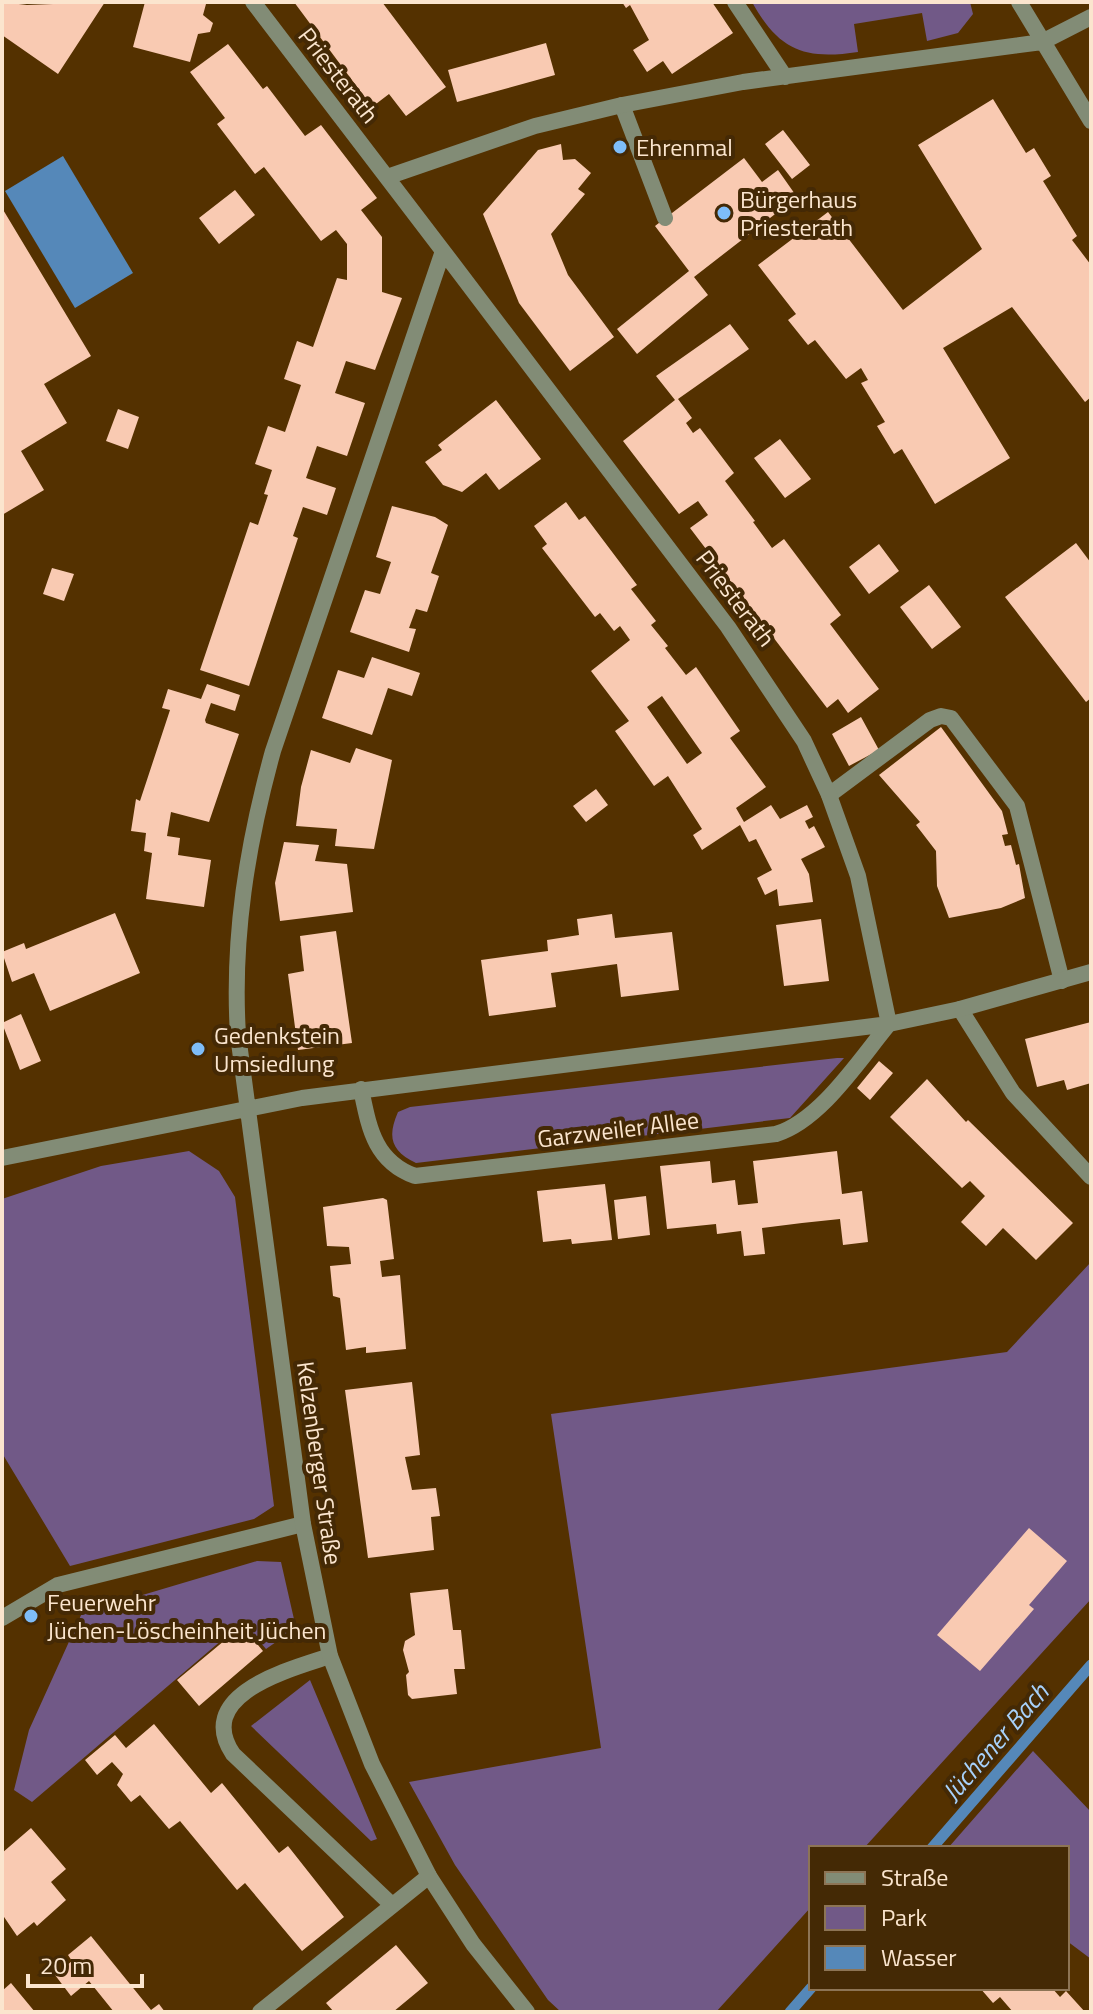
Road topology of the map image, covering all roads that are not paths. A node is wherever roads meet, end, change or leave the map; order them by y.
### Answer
1 (253, 2) edge
2 (735, 2) edge
3 (1019, 2) edge
4 (1091, 17) edge
5 (1042, 42) junction
6 (785, 77) junction
7 (622, 105) junction
8 (1091, 121) edge
9 (387, 177) junction
10 (665, 218) dead end
11 (443, 251) junction
12 (829, 795) junction
13 (1091, 972) edge
14 (1062, 981) junction
15 (960, 1009) junction
16 (889, 1024) junction
17 (361, 1089) junction
18 (246, 1107) junction
19 (2, 1158) edge
20 (1091, 1177) edge
21 (303, 1524) junction
22 (2, 1618) edge
23 (330, 1656) junction
24 (429, 1876) junction
25 (392, 1905) junction
26 (260, 2012) edge
27 (527, 2012) edge

1 - 9 street, Priesterath
2 - 6 street
3 - 5 street
4 - 5 street
5 - 6 street
5 - 8 street
6 - 7 street
7 - 9 street
7 - 10 street
9 - 11 street, Priesterath
11 - 12 street, Priesterath
11 - 18 street
12 - 14 street
12 - 16 street, Priesterath
13 - 14 street
14 - 15 street
15 - 16 street
15 - 20 street
16 - 17 street
16 - 17 street, Garzweiler Allee
17 - 18 street
18 - 19 street
18 - 21 street, Kelzenberger Straße
21 - 22 street
21 - 23 street, Kelzenberger Straße
23 - 24 street, Kelzenberger Straße
23 - 25 street
24 - 25 street
24 - 27 street, Kelzenberger Straße
25 - 26 street

